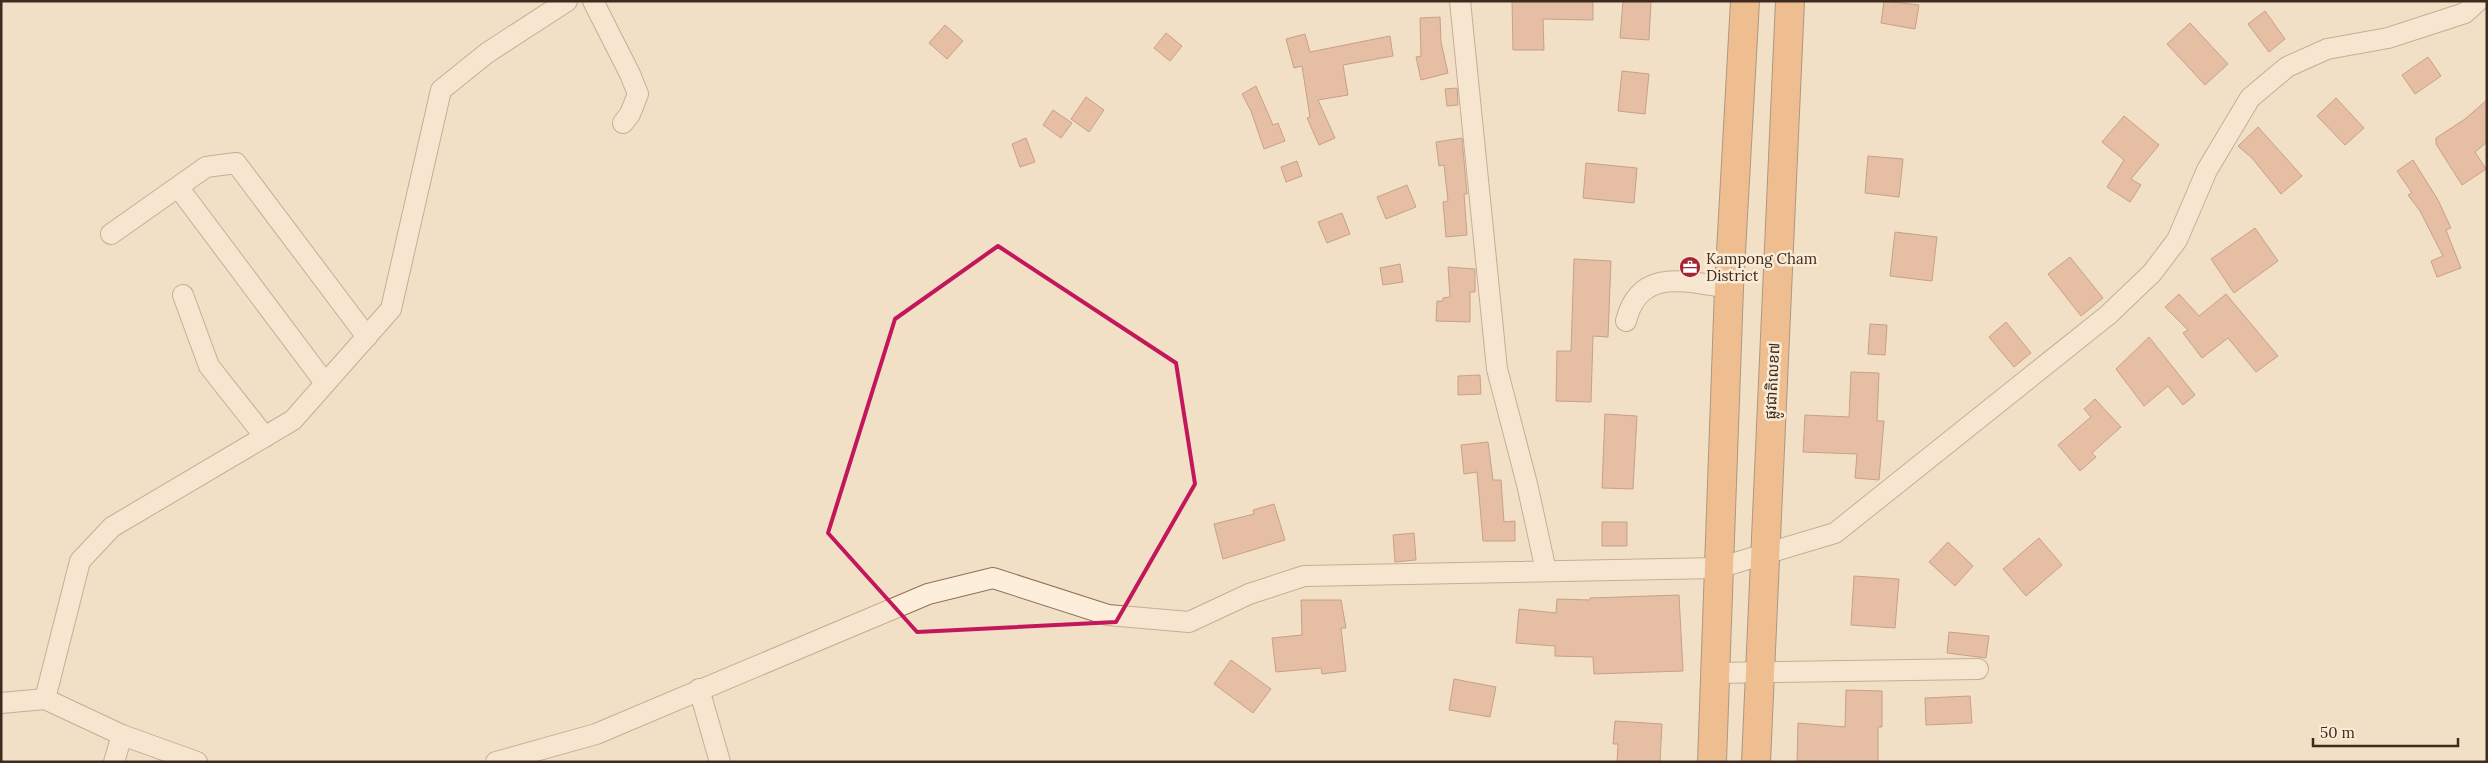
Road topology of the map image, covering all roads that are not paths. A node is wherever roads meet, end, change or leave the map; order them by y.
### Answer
1 (567, 1) edge
2 (593, 1) edge
3 (1460, 1) edge
4 (1745, 1) edge
5 (1790, 1) edge
6 (2478, 1) edge
7 (623, 123) dead end
8 (178, 187) junction
9 (112, 234) dead end
10 (1729, 288) junction
11 (183, 295) dead end
12 (1626, 321) dead end
13 (366, 337) junction
14 (326, 383) junction
15 (265, 437) junction
16 (1718, 568) junction
17 (1546, 571) junction
18 (1978, 669) dead end
19 (1714, 673) junction
20 (699, 689) junction
21 (45, 699) junction
22 (1, 703) edge
23 (122, 735) junction
24 (114, 762) edge
25 (197, 762) edge
26 (496, 762) edge
27 (720, 762) edge
28 (1712, 762) edge
29 (1756, 762) edge

1 - 13 street
2 - 7 street
3 - 17 street
4 - 10 highway
5 - 29 highway, ផ្លូវជាតិលេខ៧
6 - 16 street
8 - 9 street
8 - 13 street
8 - 14 street
10 - 12 street
10 - 16 highway
11 - 15 street
13 - 14 street
14 - 15 street
15 - 21 street
16 - 17 street
16 - 19 highway
17 - 20 street
18 - 19 street
19 - 28 highway
20 - 26 street
20 - 27 street
21 - 22 street
21 - 23 street
23 - 24 street
23 - 25 street

